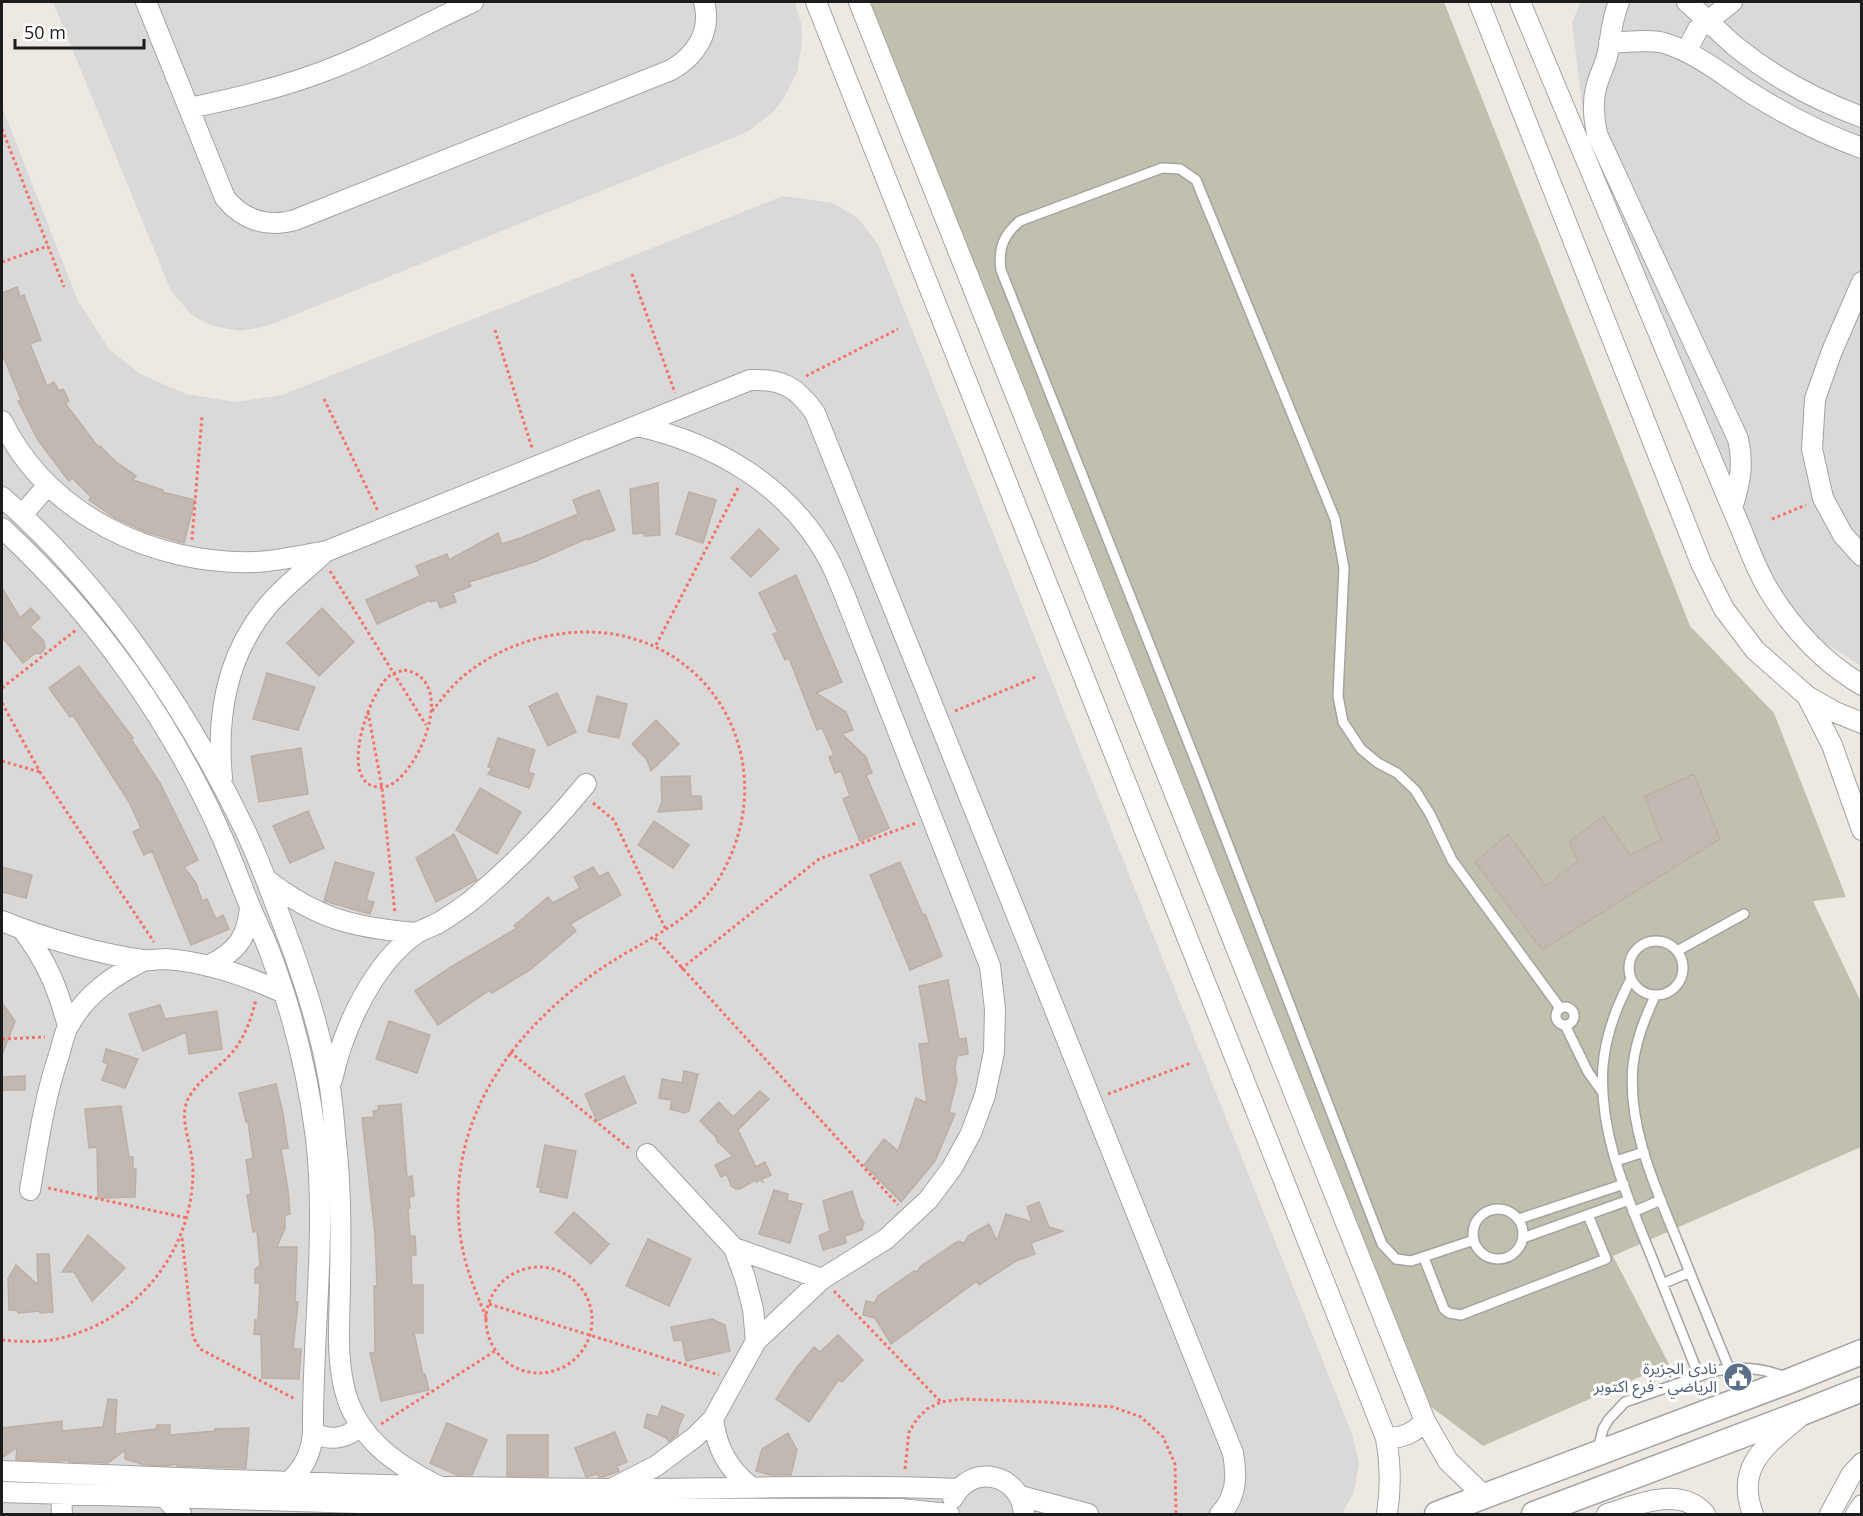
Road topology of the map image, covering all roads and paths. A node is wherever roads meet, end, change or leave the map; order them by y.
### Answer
1 (146, 2) edge
2 (473, 2) edge
3 (704, 2) edge
4 (816, 2) edge
5 (859, 2) edge
6 (1479, 2) edge
7 (1520, 2) edge
8 (1619, 2) edge
9 (1687, 2) edge
10 (1732, 2) edge
11 (1707, 21) junction
12 (1609, 43) junction
13 (1736, 46) junction
14 (1686, 52) junction
15 (1718, 70) junction
16 (189, 108) junction
17 (1862, 117) edge
18 (2, 129) edge
19 (1862, 148) edge
20 (48, 246) junction
21 (2, 262) edge
22 (632, 273) dead end
23 (1862, 282) edge
24 (64, 287) dead end
25 (898, 329) dead end
26 (495, 330) dead end
27 (788, 385) junction
28 (324, 399) dead end
29 (681, 408) junction
30 (202, 416) dead end
31 (2, 421) edge
32 (638, 426) junction
33 (537, 466) junction
34 (747, 471) junction
35 (48, 485) junction
36 (2, 497) edge
37 (1823, 498) junction
38 (1732, 508) junction
39 (22, 515) junction
40 (1772, 519) dead end
41 (386, 527) junction
42 (2, 528) edge
43 (324, 553) junction
44 (1862, 556) edge
45 (191, 557) junction
46 (89, 620) junction
47 (655, 646) junction
48 (393, 673) junction
49 (1036, 677) dead end
50 (1862, 684) edge
51 (2, 688) edge
52 (1807, 696) junction
53 (2, 703) edge
54 (368, 710) junction
55 (432, 711) junction
56 (937, 718) junction
57 (1862, 723) edge
58 (427, 727) junction
59 (2, 761) edge
60 (39, 772) junction
61 (222, 785) junction
62 (382, 788) junction
63 (582, 790) joint
64 (931, 817) junction
65 (244, 826) junction
66 (1862, 830) edge
67 (223, 839) junction
68 (266, 879) junction
69 (250, 908) junction
70 (1744, 914) dead end
71 (2, 921) edge
72 (22, 929) junction
73 (666, 930) junction
74 (396, 932) junction
75 (417, 933) junction
76 (655, 938) junction
77 (1677, 951) junction
78 (165, 959) junction
79 (145, 960) junction
80 (208, 966) junction
81 (681, 969) junction
82 (1631, 979) junction
83 (260, 982) junction
84 (284, 993) junction
85 (1655, 996) junction
86 (67, 1031) junction
87 (2, 1039) edge
88 (510, 1052) junction
89 (1191, 1063) dead end
90 (308, 1087) junction
91 (330, 1087) junction
92 (1604, 1094) junction
93 (1091, 1101) junction
94 (1644, 1152) junction
95 (650, 1158) joint
96 (1616, 1161) junction
97 (1624, 1184) junction
98 (31, 1187) joint
99 (1629, 1200) junction
100 (1661, 1200) junction
101 (1633, 1212) junction
102 (1588, 1215) junction
103 (187, 1218) junction
104 (909, 1218) junction
105 (1519, 1219) junction
106 (181, 1235) junction
107 (1523, 1239) junction
108 (1474, 1240) junction
109 (734, 1248) junction
110 (1424, 1258) junction
111 (1690, 1272) junction
112 (822, 1279) junction
113 (1662, 1284) junction
114 (489, 1304) junction
115 (486, 1317) junction
116 (589, 1336) junction
117 (2, 1340) edge
118 (756, 1341) junction
119 (495, 1351) junction
120 (1862, 1352) edge
121 (1729, 1368) junction
122 (1699, 1376) junction
123 (735, 1380) junction
124 (1792, 1380) junction
125 (1862, 1389) edge
126 (941, 1402) junction
127 (313, 1408) junction
128 (1804, 1412) junction
129 (713, 1419) junction
130 (1425, 1421) junction
131 (363, 1429) junction
132 (313, 1433) junction
133 (1386, 1438) junction
134 (1598, 1453) junction
135 (1862, 1463) edge
136 (2, 1471) edge
137 (438, 1486) junction
138 (523, 1487) junction
139 (903, 1487) junction
140 (752, 1488) junction
141 (611, 1489) junction
142 (958, 1489) junction
143 (2, 1492) edge
144 (288, 1492) junction
145 (61, 1493) junction
146 (164, 1497) junction
147 (1022, 1505) edge
148 (1488, 1505) edge
149 (1862, 1505) edge
150 (524, 1508) junction
151 (949, 1514) edge
152 (62, 1515) edge
153 (181, 1515) edge
154 (253, 1515) edge
155 (1088, 1515) edge
156 (1176, 1515) edge
157 (1220, 1515) edge
158 (1387, 1515) edge
159 (1437, 1515) edge
160 (1534, 1515) edge
161 (1607, 1515) edge
162 (1705, 1515) edge
163 (1753, 1515) edge
164 (1830, 1515) edge
165 (1856, 1515) edge

1 - 16 street
2 - 16 street
3 - 16 street
4 - 133 street
5 - 130 street
6 - 52 street
7 - 38 street
8 - 12 street
9 - 11 street
10 - 11 street
11 - 13 street
11 - 14 street
12 - 14 street
12 - 38 street
13 - 15 street
13 - 17 street
14 - 15 street
15 - 19 street
18 - 20 path
20 - 21 path
20 - 24 path
22 - 29 path
23 - 37 street
25 - 27 path
26 - 33 path
27 - 29 street
27 - 56 street
28 - 41 path
29 - 32 street
30 - 45 path
31 - 35 street
32 - 33 street
32 - 34 street
33 - 41 street
34 - 47 path
34 - 64 street
35 - 39 street
35 - 45 street
36 - 39 street
37 - 40 path
37 - 44 street
38 - 50 street
39 - 61 street
41 - 43 street
42 - 46 street
43 - 45 street
43 - 48 path
43 - 61 street
46 - 51 path
46 - 67 street
47 - 55 path
47 - 73 path
48 - 54 path
48 - 55 path
48 - 58 path
49 - 56 path
52 - 57 street
52 - 66 street
53 - 60 path
54 - 62 path
54 - 62 path
55 - 58 path
56 - 93 street
58 - 62 path
59 - 60 path
60 - 78 path
61 - 65 street
62 - 74 path
63 - 73 path
63 - 75 street
64 - 81 path
64 - 104 street
65 - 67 street
65 - 68 street
67 - 69 street
68 - 74 street
68 - 91 street
69 - 80 street
69 - 84 street
70 - 77 lane
71 - 72 street
72 - 79 street
72 - 86 street
73 - 76 path
74 - 75 street
75 - 91 street
76 - 81 path
76 - 88 path
77 - 82 lane
77 - 85 lane
78 - 79 street
78 - 80 street
79 - 86 street
80 - 83 street
81 - 104 path
82 - 85 lane
82 - 92 lane
83 - 84 street
83 - 103 path
84 - 90 street
85 - 94 lane
86 - 87 path
86 - 98 street
88 - 95 path
88 - 115 path
89 - 93 path
90 - 91 street
90 - 127 street
91 - 131 street
92 - 96 lane
92 - 110 lane
93 - 157 street
94 - 96 lane
94 - 100 lane
95 - 109 street
96 - 97 lane
97 - 99 lane
97 - 105 lane
98 - 103 path
99 - 101 lane
99 - 102 lane
100 - 101 lane
100 - 111 lane
101 - 113 lane
102 - 107 lane
102 - 110 lane
103 - 106 path
104 - 112 street
105 - 107 lane
105 - 108 lane
106 - 117 path
106 - 127 path
107 - 108 lane
108 - 110 lane
109 - 112 street
109 - 118 street
111 - 113 lane
111 - 121 lane
112 - 118 street
112 - 126 path
113 - 122 lane
114 - 115 path
114 - 116 path
114 - 116 path
115 - 119 path
116 - 119 path
116 - 123 path
118 - 123 street
119 - 131 path
120 - 124 street
121 - 122 lane
121 - 124 lane
122 - 134 lane
123 - 129 street
124 - 134 street
125 - 128 street
126 - 139 path
126 - 156 path
127 - 132 street
128 - 160 street
128 - 163 street
129 - 140 street
129 - 141 street
130 - 133 street
130 - 148 street
131 - 132 street
131 - 137 street
132 - 144 street
133 - 158 street
134 - 148 street
135 - 164 street
136 - 144 street
137 - 138 street
137 - 144 street
138 - 141 street
138 - 150 street
139 - 140 street
139 - 142 street
140 - 141 street
142 - 147 street
142 - 151 street
143 - 145 street
144 - 146 street
144 - 150 street
144 - 154 street
145 - 146 street
145 - 152 street
146 - 153 street
147 - 155 street
148 - 159 street
149 - 165 street
150 - 151 street
161 - 162 street

